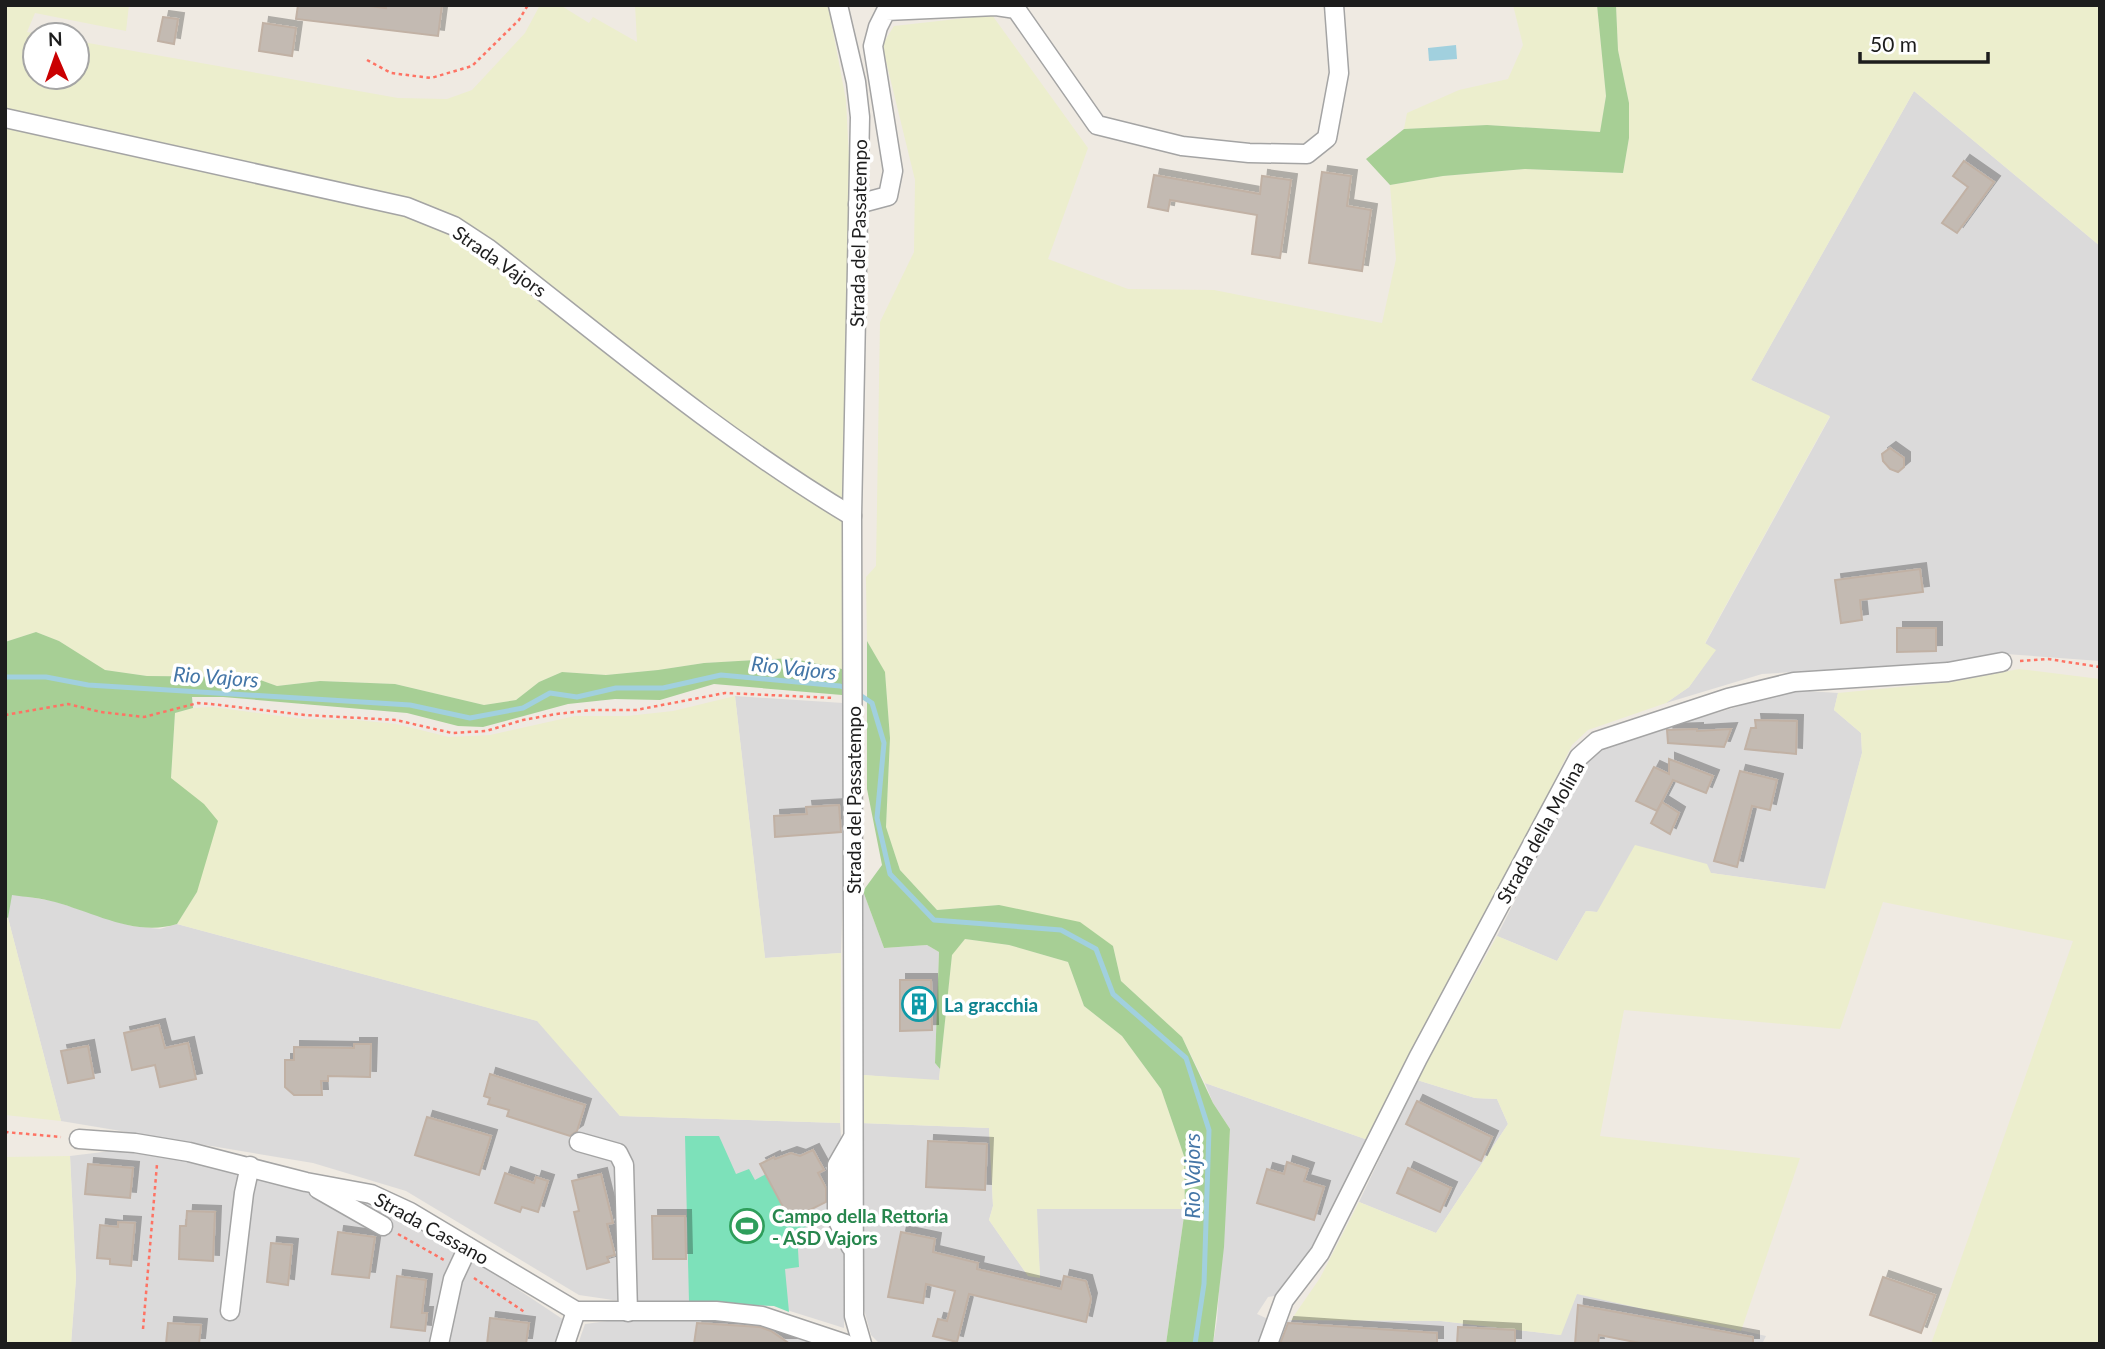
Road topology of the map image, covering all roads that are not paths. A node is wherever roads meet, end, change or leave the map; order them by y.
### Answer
1 (838, 5) edge
2 (1334, 5) edge
3 (5, 118) edge
4 (858, 204) junction
5 (852, 516) junction
6 (2002, 662) road end
7 (79, 1139) road end
8 (579, 1142) dead end
9 (250, 1166) junction
10 (306, 1181) junction
11 (383, 1226) dead end
12 (468, 1247) junction
13 (230, 1311) dead end
14 (576, 1311) junction
15 (628, 1312) junction
16 (439, 1344) edge
17 (565, 1344) edge
18 (846, 1344) edge
19 (862, 1344) edge
20 (1268, 1344) edge

1 - 4 street, Strada del Passatempo
2 - 4 street
3 - 5 street, Strada Vajors
4 - 5 street, Strada del Passatempo
5 - 19 street, Strada del Passatempo
6 - 20 street, Strada della Molina
7 - 9 street, Strada Cassano
8 - 15 street
9 - 10 street, Strada Cassano
9 - 13 street
10 - 11 street
10 - 12 street, Strada Cassano
12 - 14 street, Strada Cassano
12 - 16 street
14 - 15 street, Strada Cassano
14 - 17 street
15 - 18 street, Strada Cassano

